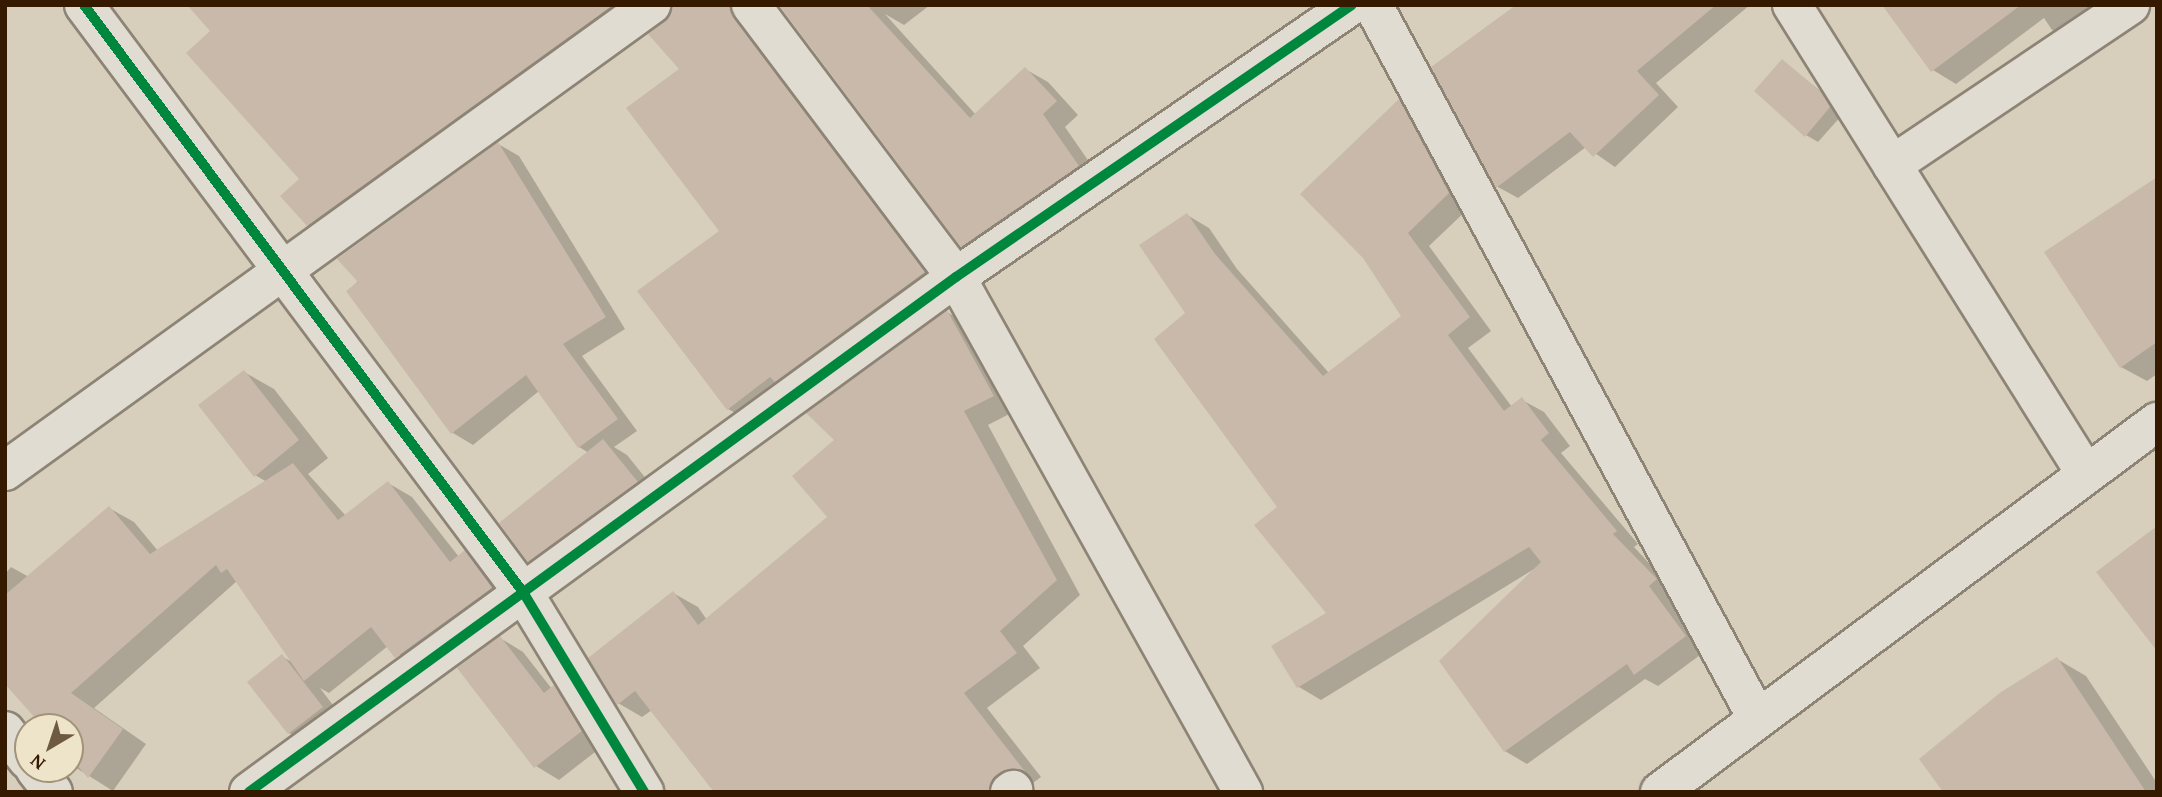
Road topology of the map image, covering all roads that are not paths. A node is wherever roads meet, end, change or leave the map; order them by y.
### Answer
1 (84, 5) edge
2 (650, 5) edge
3 (751, 5) edge
4 (1352, 5) edge
5 (1373, 5) edge
6 (1792, 5) edge
7 (2130, 5) edge
8 (1892, 166) junction
9 (282, 271) junction
10 (956, 277) junction
11 (2157, 422) edge
12 (5, 471) edge
13 (2086, 474) junction
14 (523, 592) junction
15 (1757, 718) junction
16 (1667, 789) edge
17 (249, 792) edge
18 (644, 792) edge
19 (1243, 792) edge

1 - 9 street
2 - 9 street
3 - 10 street
4 - 10 street
5 - 15 street
6 - 8 street
7 - 8 street
8 - 13 street
9 - 12 street
9 - 14 street
10 - 14 street
10 - 19 street
11 - 13 street
13 - 15 street
14 - 17 street
14 - 18 street
15 - 16 street

